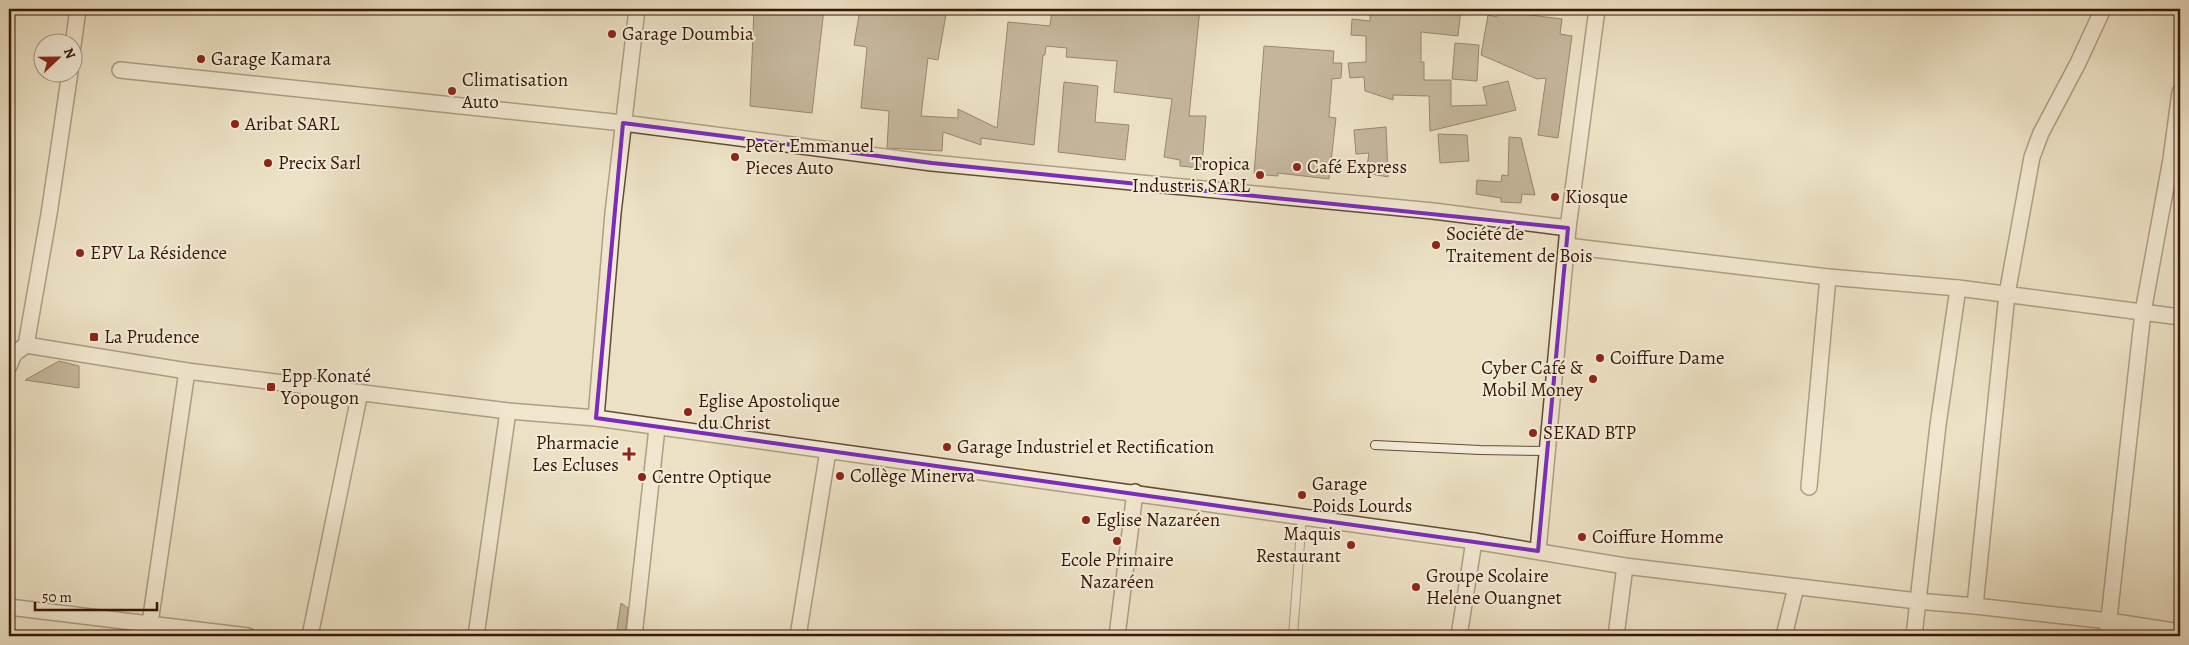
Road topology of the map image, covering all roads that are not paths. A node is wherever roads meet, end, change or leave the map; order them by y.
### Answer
1 (78, 9) edge
2 (636, 9) edge
3 (1598, 9) edge
4 (2103, 9) edge
5 (75, 32) edge
6 (120, 70) dead end
7 (69, 82) edge
8 (2180, 92) edge
9 (623, 123) junction
10 (1568, 228) junction
11 (1567, 246) junction
12 (1828, 277) junction
13 (1958, 288) junction
14 (2007, 294) junction
15 (2143, 312) junction
16 (2180, 317) edge
17 (14, 355) edge
18 (187, 371) junction
19 (360, 392) junction
20 (508, 411) junction
21 (596, 418) junction
22 (657, 428) junction
23 (1375, 445) dead end
24 (828, 451) junction
25 (1548, 451) junction
26 (1809, 487) dead end
27 (1135, 492) junction
28 (1302, 516) junction
29 (1474, 541) junction
30 (1538, 551) junction
31 (1625, 566) junction
32 (1796, 587) junction
33 (1917, 601) junction
34 (1975, 606) junction
35 (9, 607) edge
36 (150, 623) junction
37 (2108, 629) edge
38 (2180, 632) edge
39 (248, 636) edge
40 (310, 636) edge
41 (476, 636) edge
42 (634, 636) edge
43 (798, 636) edge
44 (1117, 636) edge
45 (1293, 636) edge
46 (1459, 636) edge
47 (1616, 636) edge
48 (1784, 636) edge
49 (1914, 636) edge

1 - 5 street
2 - 9 street
3 - 10 street
4 - 14 street
6 - 9 street
7 - 17 street
8 - 15 street
9 - 10 street
9 - 21 street
10 - 11 street
11 - 12 street
11 - 25 street
12 - 13 street
12 - 26 street
13 - 14 street
13 - 33 street
14 - 15 street
14 - 34 street
15 - 16 street
15 - 37 street
17 - 18 street
18 - 19 street
18 - 36 street
19 - 20 street
19 - 40 street
20 - 21 street
20 - 41 street
21 - 22 street
22 - 24 street
22 - 42 street
23 - 25 lane
24 - 27 street
24 - 43 street
25 - 30 street
27 - 28 street
27 - 44 street
28 - 29 street
28 - 45 lane
29 - 30 street
29 - 46 street
30 - 31 street
31 - 32 street
31 - 47 street
32 - 33 street
32 - 48 street
33 - 34 street
33 - 49 street
34 - 37 street
35 - 36 street
36 - 39 street
37 - 38 street

